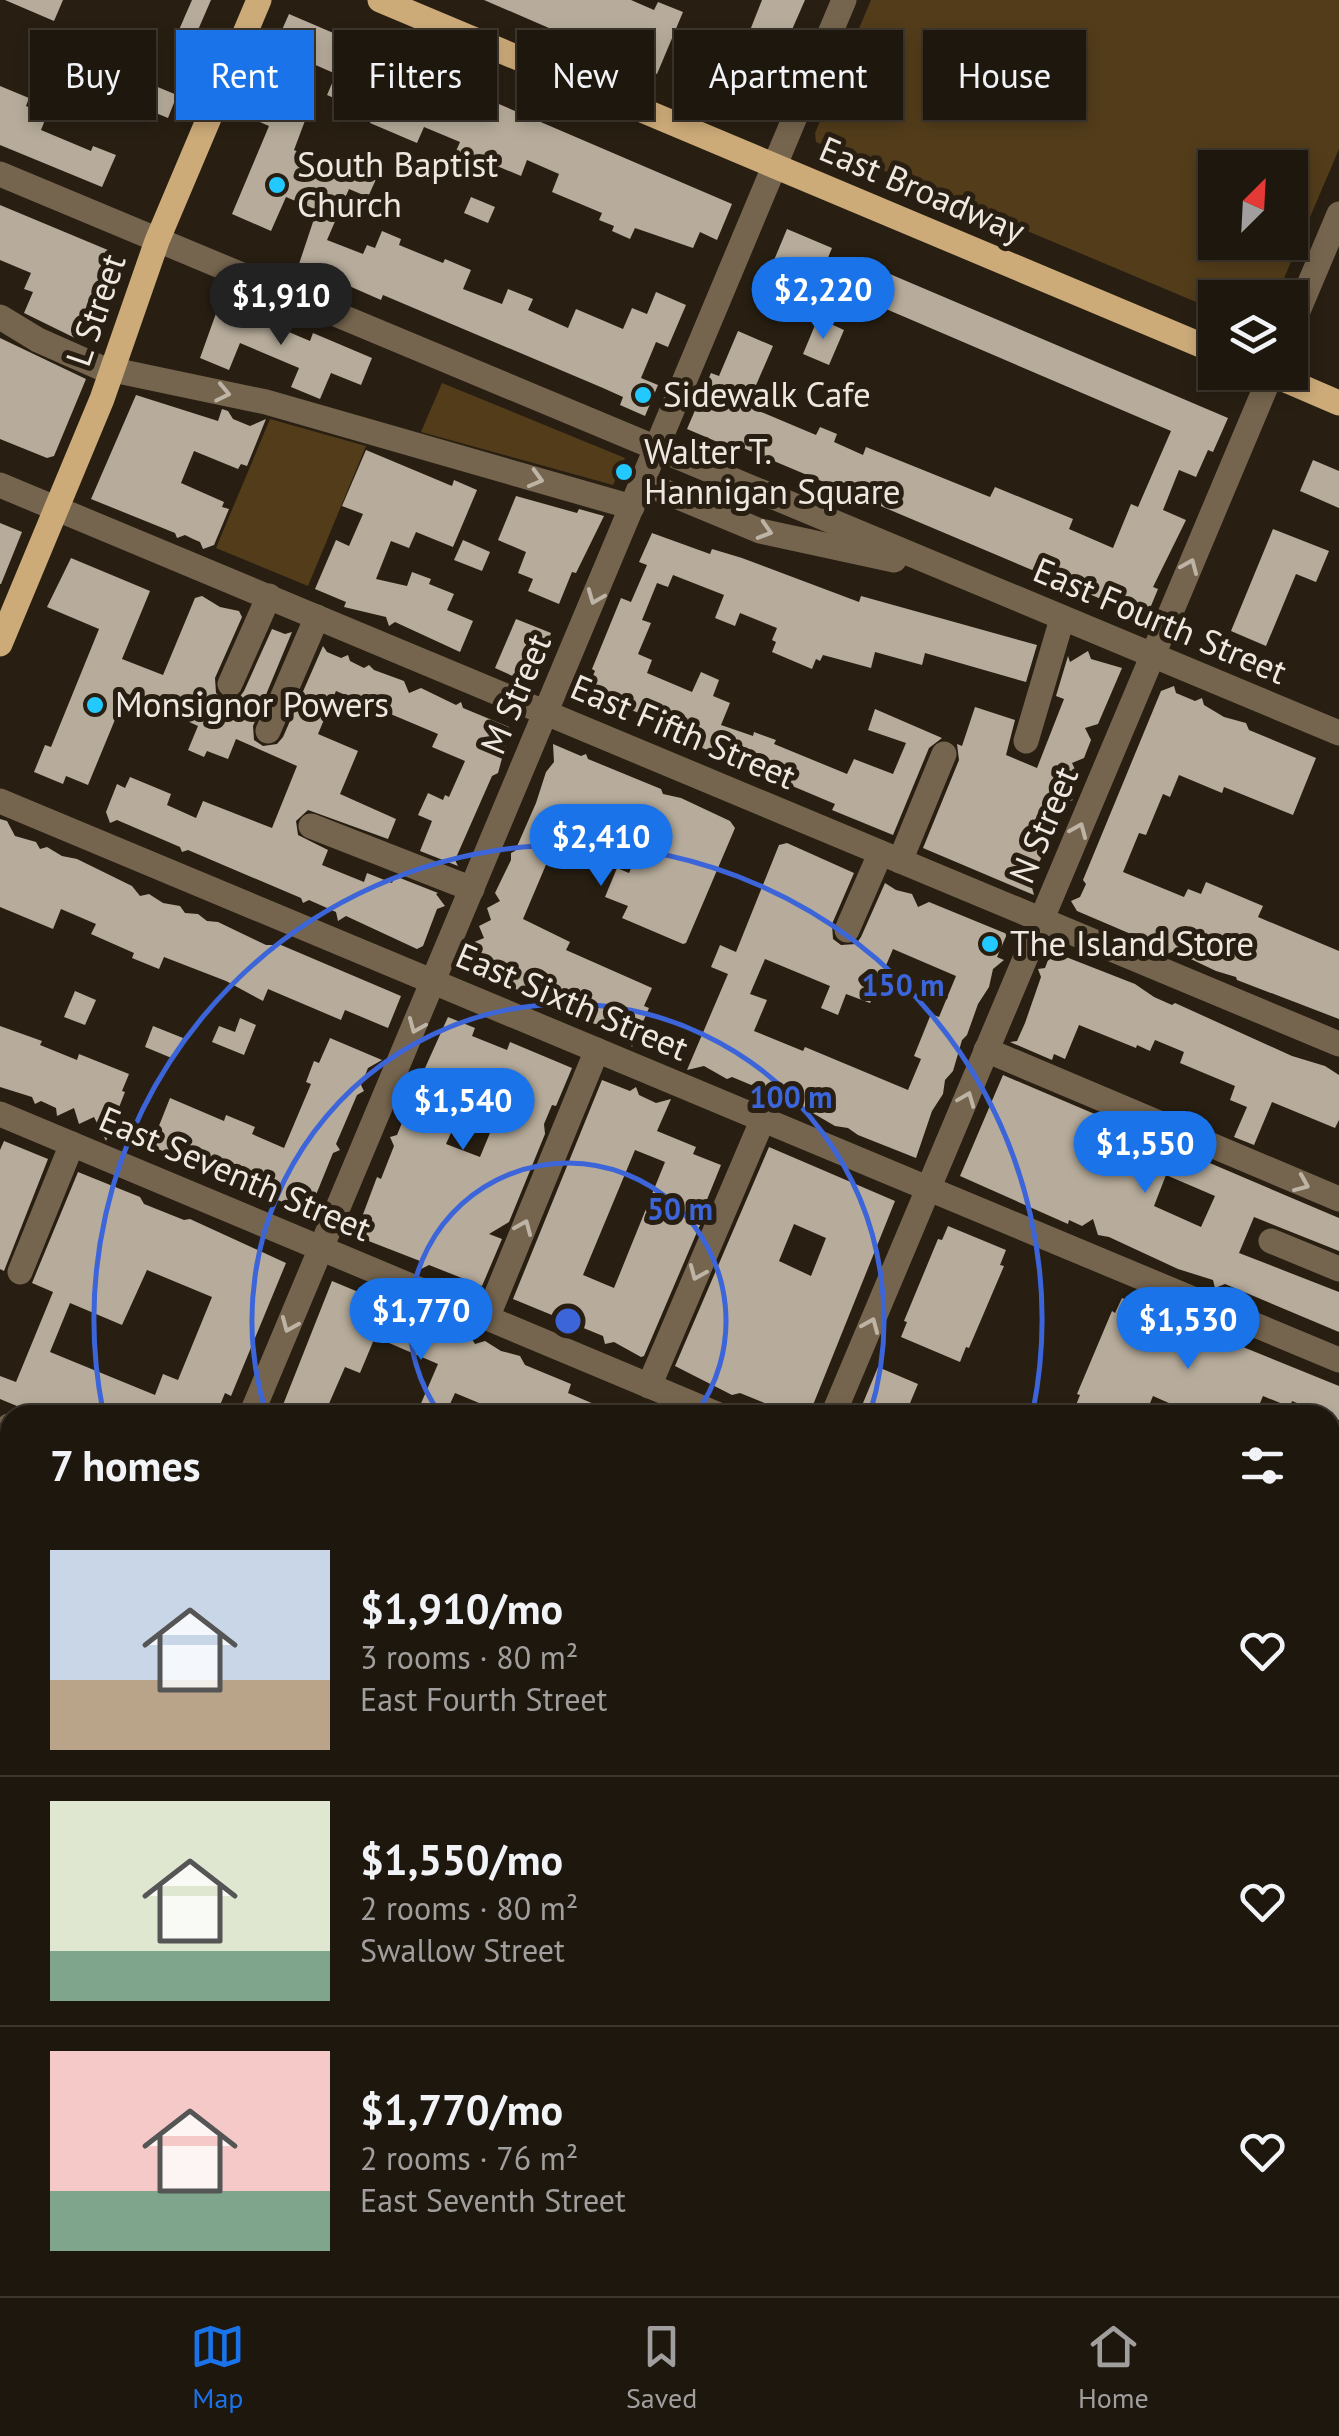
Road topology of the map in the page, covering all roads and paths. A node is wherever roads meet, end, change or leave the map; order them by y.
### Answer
1 (258, 0) edge
2 (380, 0) edge
3 (844, 0) edge
4 (774, 166) junction
5 (0, 174) edge
6 (1339, 214) edge
7 (157, 241) junction
8 (1308, 287) edge
9 (0, 317) edge
10 (1198, 344) edge
11 (112, 371) junction
12 (1263, 390) edge
13 (1308, 390) edge
14 (1339, 403) edge
15 (656, 449) junction
16 (642, 482) junction
17 (0, 485) edge
18 (632, 507) junction
19 (56, 508) junction
20 (954, 573) junction
21 (269, 596) junction
22 (317, 617) junction
23 (1062, 619) junction
24 (0, 644) edge
25 (1152, 656) junction
26 (230, 684) dead end
27 (547, 713) junction
28 (268, 731) dead end
29 (1339, 734) edge
30 (1026, 741) dead end
31 (944, 754) dead end
32 (0, 801) edge
33 (311, 826) dead end
34 (890, 857) junction
35 (472, 889) junction
36 (1042, 920) junction
37 (846, 930) dead end
38 (435, 982) junction
39 (1339, 1044) edge
40 (597, 1050) junction
41 (986, 1050) junction
42 (0, 1114) edge
43 (763, 1119) junction
44 (72, 1144) junction
45 (930, 1189) junction
46 (1339, 1200) edge
47 (1271, 1241) dead end
48 (322, 1248) junction
49 (1339, 1269) edge
50 (20, 1272) dead end
51 (487, 1318) junction
52 (1339, 1360) edge
53 (649, 1386) junction
54 (256, 1405) edge
55 (696, 1405) edge
56 (837, 1405) edge

1 - 7 main road, L Street
2 - 4 main road, East Broadway
3 - 4 street, M Street
4 - 10 main road, East Broadway
4 - 15 street, M Street
5 - 7 street, East Fourth Street
6 - 8 street
7 - 11 main road, L Street
7 - 15 street, East Fourth Street
9 - 11 street
11 -> 18 street
11 - 19 main road, L Street
25 -> 12 street, N Street
13 - 14 main road
15 - 16 street, M Street
15 - 20 street, East Fourth Street
16 - 18 street, M Street
16 -> 20 street, East Fourth Street
17 - 19 street, East Fifth Street
18 -> 27 street, M Street
19 - 21 street, East Fifth Street
19 - 24 main road, L Street
20 - 23 street, East Fourth Street
21 - 22 street, East Fifth Street
21 - 26 street
22 - 27 street, East Fifth Street
22 - 28 street
23 - 25 street, East Fourth Street
23 - 30 street
25 - 29 street, East Fourth Street
36 -> 25 street, N Street
27 - 34 street, East Fifth Street
27 - 35 street, M Street
31 - 34 street
32 - 38 street, East Sixth Street
33 - 35 street
34 - 36 street, East Fifth Street
34 - 37 street
35 - 38 street, M Street
36 - 39 street, East Fifth Street
36 - 41 street, N Street
38 - 40 street, East Sixth Street
38 -> 48 street, M Street
40 - 43 street, East Sixth Street
51 -> 40 street
45 -> 41 street, N Street
41 -> 46 street
42 - 44 street, East Seventh Street
43 - 45 street, East Sixth Street
43 -> 53 street
44 - 48 street, East Seventh Street
44 - 50 street
45 - 52 street, East Sixth Street
56 -> 45 street, N Street
47 - 49 street
48 - 51 street, East Seventh Street
48 -> 54 street, M Street
51 - 53 street, East Seventh Street
53 - 55 street, East Seventh Street

